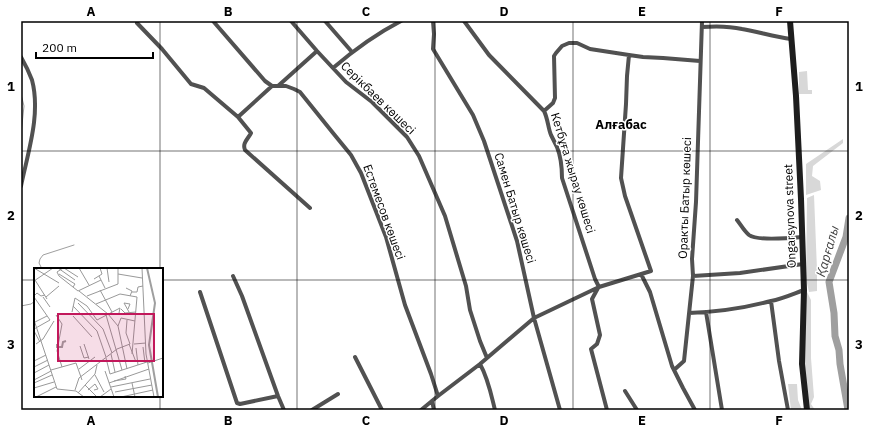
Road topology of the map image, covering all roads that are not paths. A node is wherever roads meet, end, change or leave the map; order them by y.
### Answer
1 (213, 21) edge
2 (291, 21) edge
3 (325, 21) edge
4 (401, 21) edge
5 (433, 21) edge
6 (464, 21) edge
7 (702, 21) edge
8 (790, 21) edge
9 (137, 23) dead end
10 (702, 27) junction
11 (791, 39) junction
12 (317, 51) junction
13 (352, 52) junction
14 (629, 55) junction
15 (21, 57) edge
16 (700, 62) junction
17 (333, 68) junction
18 (272, 86) junction
19 (277, 86) junction
20 (544, 111) junction
21 (238, 117) junction
22 (21, 186) edge
23 (310, 208) dead end
24 (737, 220) dead end
25 (802, 237) junction
26 (803, 264) junction
27 (641, 274) junction
28 (234, 276) dead end
29 (692, 276) junction
30 (599, 287) junction
31 (804, 290) junction
32 (200, 292) dead end
33 (771, 302) junction
34 (706, 312) junction
35 (689, 313) junction
36 (534, 318) junction
37 (354, 357) dead end
38 (487, 358) junction
39 (480, 364) junction
40 (674, 370) junction
41 (625, 391) dead end
42 (338, 394) dead end
43 (278, 396) junction
44 (438, 396) junction
45 (432, 401) junction
46 (284, 410) edge
47 (312, 410) edge
48 (382, 410) edge
49 (421, 410) edge
50 (434, 410) edge
51 (495, 410) edge
52 (560, 410) edge
53 (607, 410) edge
54 (637, 410) edge
55 (695, 410) edge
56 (722, 410) edge
57 (788, 410) edge
58 (807, 410) edge

1 - 18 street
2 - 12 street, Серікбаев көшесі
3 - 13 street
4 - 13 street
5 - 36 street, Самен Батыр көшесі
6 - 20 street, Кетбұға жырау көшесі
7 - 10 street, Оракты Батыр көшесі
8 - 11 main road, Ongarsynova street
9 - 21 street
10 - 11 street
10 - 16 street, Оракты Батыр көшесі
11 - 25 main road, Ongarsynova street
12 - 17 street, Серікбаев көшесі
12 - 19 street
13 - 17 street
14 - 16 street
14 - 20 street
14 - 27 street
15 - 22 street
16 - 29 street, Оракты Батыр көшесі
17 - 38 street, Серікбаев көшесі
18 - 19 street, Естемесов көшесі
18 - 21 street
19 - 44 street, Естемесов көшесі
20 - 30 street, Кетбұға жырау көшесі
21 - 23 street
24 - 25 street
25 - 26 main road, Ongarsynova street
26 - 29 street
26 - 31 main road, Ongarsynova street
27 - 30 street
27 - 40 street
28 - 43 street
29 - 35 street, Оракты Батыр көшесі
30 - 36 street
30 - 53 street
31 - 33 street
31 - 58 main road, Ongarsynova street
32 - 43 street
33 - 34 street
33 - 57 street
34 - 35 street
34 - 56 street
35 - 40 street, Оракты Батыр көшесі
36 - 38 street
36 - 52 street, Самен Батыр көшесі
37 - 48 street
38 - 39 street
39 - 44 street
39 - 51 street
40 - 55 street
41 - 54 street
42 - 47 street
43 - 46 street
44 - 45 street
45 - 49 street
45 - 50 street

